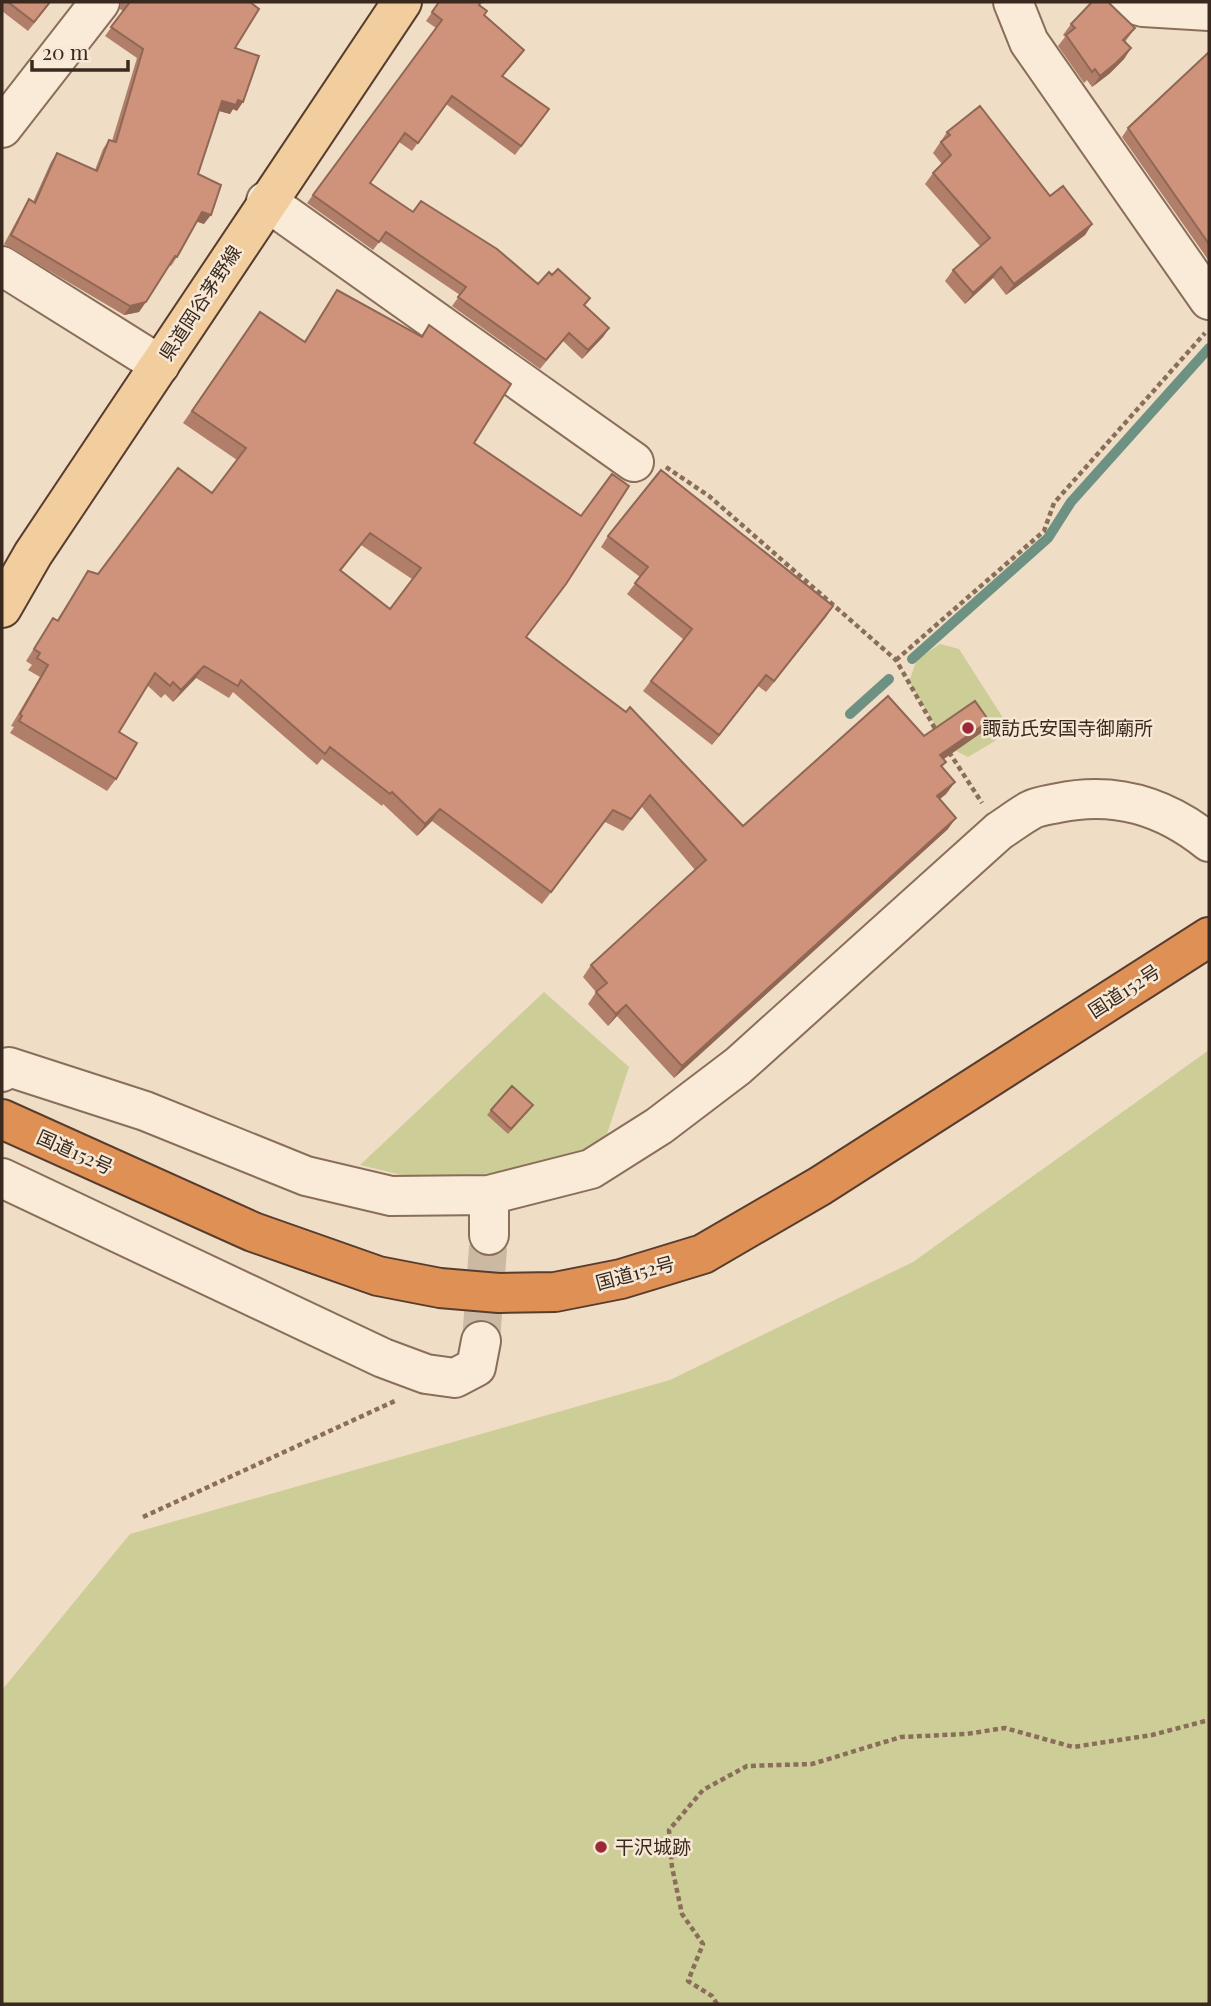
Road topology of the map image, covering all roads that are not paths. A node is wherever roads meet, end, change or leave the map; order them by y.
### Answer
1 (100, 2) edge
2 (402, 2) edge
3 (1013, 2) edge
4 (1127, 2) edge
5 (1209, 11) edge
6 (2, 128) edge
7 (266, 201) junction
8 (2, 266) edge
9 (1209, 300) edge
10 (160, 365) junction
11 (634, 462) road end
12 (2, 608) edge
13 (1209, 842) edge
14 (1209, 937) edge
15 (2, 1072) edge
16 (2, 1119) edge
17 (2, 1178) edge
18 (489, 1195) junction
19 (489, 1235) tunnel mouth
20 (481, 1340) tunnel mouth

1 - 6 street
2 - 7 main road, 県道岡谷茅野線
3 - 9 street
4 - 5 street
7 - 10 main road, 県道岡谷茅野線
7 - 11 street
8 - 10 street
10 - 12 main road, 県道岡谷茅野線
13 - 18 street
14 - 16 highway, 国道152号
15 - 18 street
17 - 20 street
18 - 19 street

